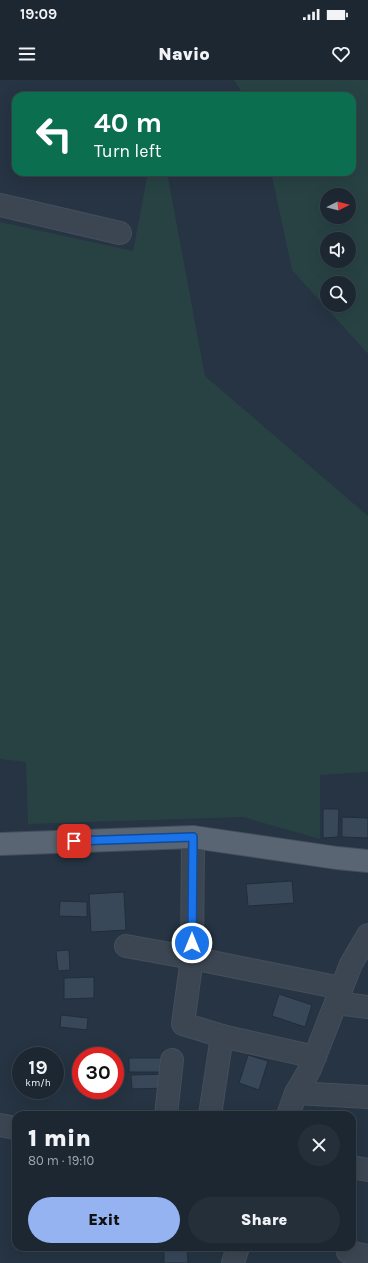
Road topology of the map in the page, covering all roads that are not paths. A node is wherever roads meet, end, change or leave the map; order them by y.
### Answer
1 (0, 205) edge
2 (120, 233) dead end
3 (193, 837) junction
4 (0, 844) edge
5 (368, 861) edge
6 (368, 935) edge
7 (126, 946) dead end
8 (192, 958) junction
9 (338, 996) junction
10 (368, 1007) edge
11 (222, 1036) junction
12 (315, 1057) junction
13 (172, 1060) dead end
14 (296, 1093) junction
15 (368, 1097) edge
16 (166, 1111) edge
17 (211, 1111) edge
18 (289, 1111) edge
19 (0, 1125) edge
20 (12, 1127) edge
21 (356, 1168) edge
22 (368, 1170) edge
23 (237, 1251) edge
24 (234, 1263) edge

1 - 2 street
3 - 4 main road
3 - 5 main road
3 - 8 street
6 - 9 street
7 - 8 street
8 - 9 street
8 - 11 street
9 - 10 street
9 - 12 street
11 - 12 street
11 - 17 street
12 - 14 street
13 - 16 street
14 - 15 street
14 - 18 street
19 - 20 street
21 - 22 street
23 - 24 street

